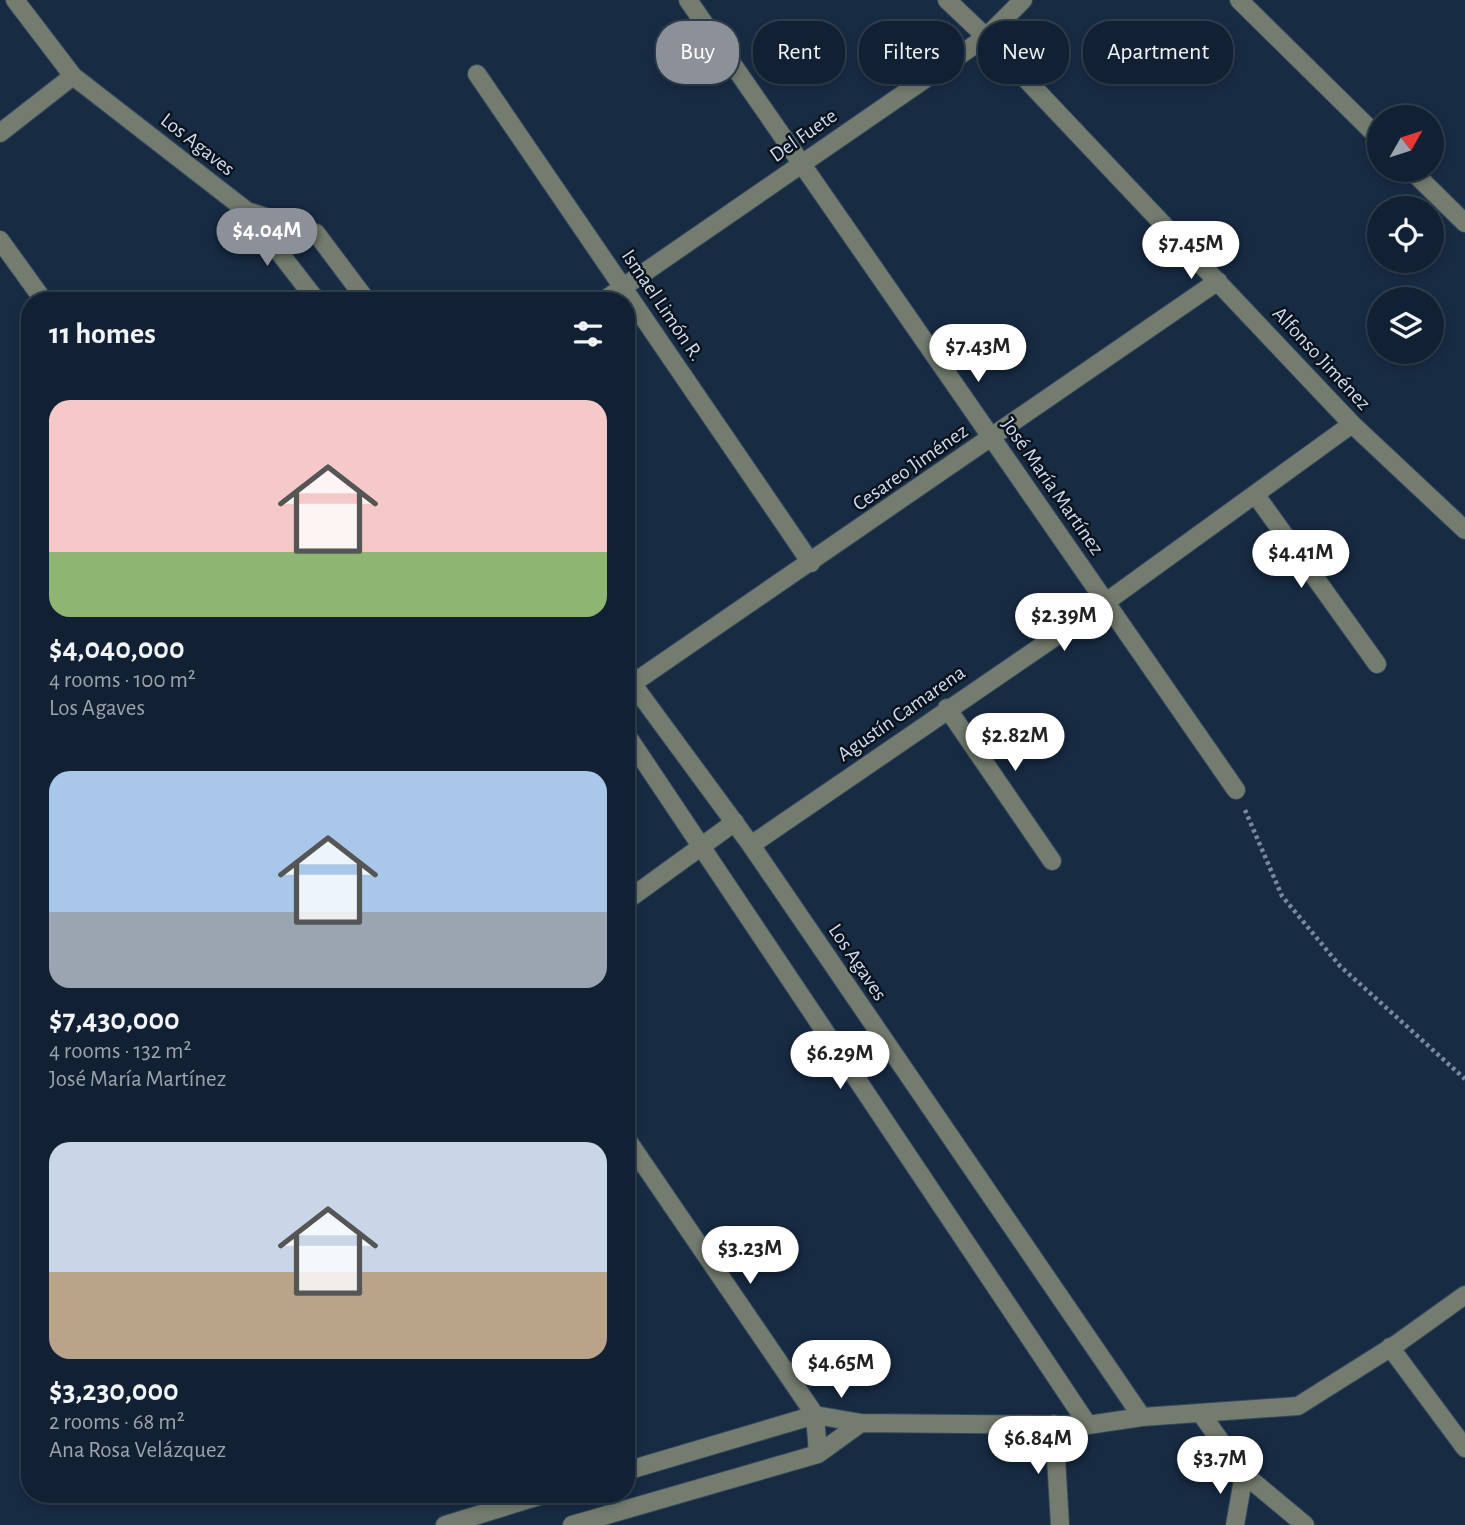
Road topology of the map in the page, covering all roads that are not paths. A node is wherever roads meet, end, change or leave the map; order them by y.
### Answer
1 (15, 0) edge
2 (688, 0) edge
3 (947, 0) edge
4 (1023, 0) edge
5 (1239, 0) edge
6 (1002, 21) edge
7 (978, 29) edge
8 (978, 43) edge
9 (477, 74) dead end
10 (73, 76) junction
11 (1031, 84) edge
12 (1367, 126) edge
13 (0, 133) edge
14 (802, 164) junction
15 (1423, 182) edge
16 (247, 211) junction
17 (1465, 223) edge
18 (0, 240) edge
19 (1218, 281) junction
20 (623, 287) junction
21 (38, 292) edge
22 (310, 292) edge
23 (360, 292) edge
24 (616, 292) edge
25 (626, 292) edge
26 (635, 305) edge
27 (1352, 424) junction
28 (992, 438) junction
29 (1255, 494) junction
30 (1465, 530) edge
31 (811, 563) junction
32 (1106, 602) junction
33 (1377, 664) dead end
34 (635, 677) edge
35 (635, 691) edge
36 (947, 708) junction
37 (635, 748) edge
38 (1236, 790) road end
39 (735, 822) junction
40 (751, 845) junction
41 (701, 850) junction
42 (1052, 861) dead end
43 (635, 895) edge
44 (635, 1151) edge
45 (1465, 1295) edge
46 (1390, 1348) junction
47 (815, 1415) junction
48 (1202, 1415) junction
49 (1142, 1417) junction
50 (861, 1423) junction
51 (1054, 1424) junction
52 (1088, 1425) junction
53 (1465, 1448) edge
54 (818, 1454) junction
55 (635, 1468) edge
56 (1244, 1474) junction
57 (517, 1503) edge
58 (445, 1525) edge
59 (572, 1525) edge
60 (1060, 1525) edge
61 (1235, 1525) edge
62 (1305, 1525) edge

1 - 10 street, Los Agaves
2 - 14 street, José María Martínez
3 - 7 street, Alfonso Jiménez
4 - 6 street, Del Fuete
5 - 12 street
8 - 14 street, Del Fuete
9 - 20 street, Ismael Limón R.
10 - 13 street
10 - 16 street, Los Agaves
11 - 19 street, Alfonso Jiménez
14 - 20 street, Del Fuete
14 - 28 street, José María Martínez
15 - 17 street
16 - 22 street
16 - 23 street, Los Agaves
18 - 21 street
19 - 27 street, Alfonso Jiménez
19 - 28 street, Cesareo Jiménez
20 - 24 street, Del Fuete
20 - 25 street, Ismael Limón R.
26 - 31 street, Ismael Limón R.
27 - 29 street, Agustín Camarena
27 - 30 street, Alfonso Jiménez
28 - 31 street, Cesareo Jiménez
28 - 32 street, José María Martínez
29 - 32 street, Agustín Camarena
29 - 33 street
31 - 34 street, Cesareo Jiménez
32 - 36 street, Agustín Camarena
32 - 38 street, José María Martínez
35 - 39 street, Los Agaves
36 - 40 street, Agustín Camarena
36 - 42 street
37 - 41 street
39 - 40 street, Los Agaves
39 - 41 street
40 - 49 street, Los Agaves
41 - 43 street
41 - 52 street
44 - 47 street
45 - 46 street
46 - 48 street
46 - 53 street
47 - 50 street
47 - 54 street
47 - 55 street
48 - 49 street
48 - 56 street
49 - 52 street
50 - 51 street
50 - 54 street
51 - 52 street
51 - 60 street
54 - 59 street
56 - 61 street
56 - 62 street
57 - 58 street

